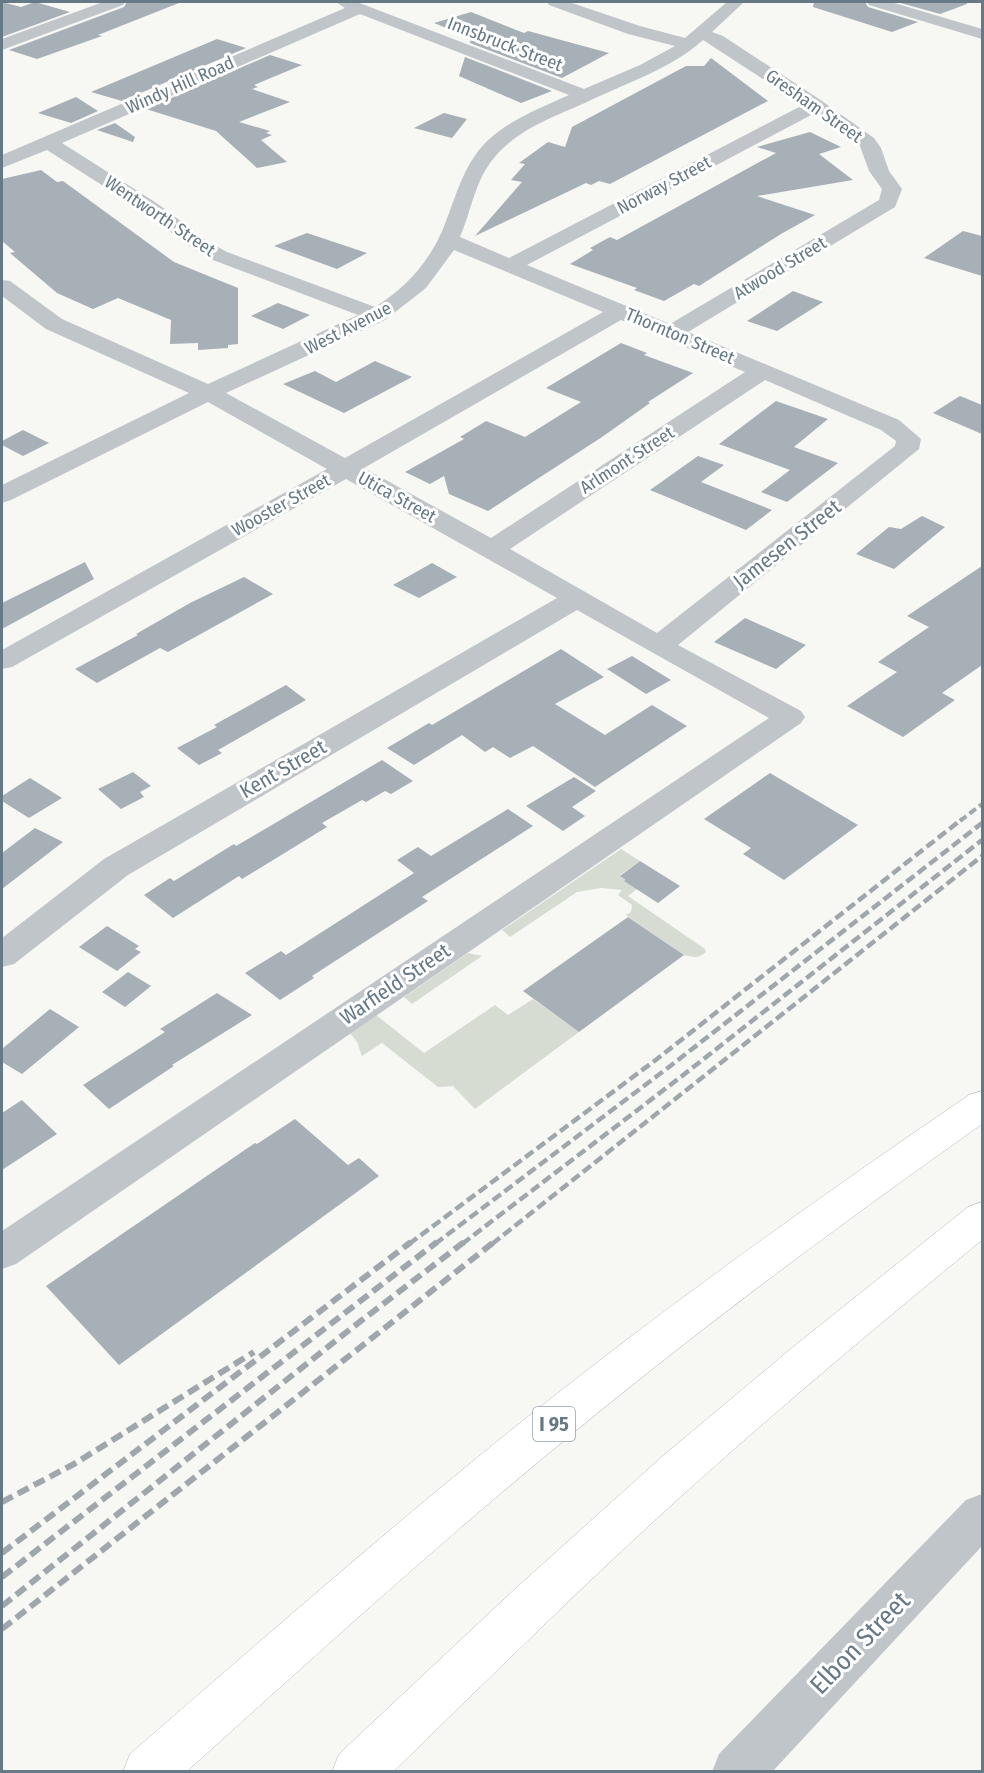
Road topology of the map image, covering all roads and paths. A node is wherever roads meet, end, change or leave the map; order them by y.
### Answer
1 (117, 2) edge
2 (555, 2) edge
3 (736, 2) edge
4 (875, 2) edge
5 (351, 5) edge
6 (982, 34) edge
7 (696, 40) junction
8 (2, 45) edge
9 (586, 96) junction
10 (816, 105) junction
11 (49, 143) junction
12 (2, 162) edge
13 (888, 203) joint
14 (448, 240) junction
15 (512, 265) junction
16 (2, 286) edge
17 (621, 311) junction
18 (378, 315) junction
19 (672, 332) junction
20 (762, 371) junction
21 (208, 393) junction
22 (909, 439) joint
23 (345, 469) junction
24 (2, 495) edge
25 (492, 549) junction
26 (576, 599) junction
27 (659, 646) junction
28 (2, 662) edge
29 (790, 717) joint
30 (2, 955) edge
31 (982, 1105) edge
32 (982, 1218) edge
33 (2, 1252) edge
34 (977, 1531) edge
35 (148, 1772) edge
36 (357, 1772) edge
37 (737, 1772) edge

1 - 8 street
2 - 7 street, Gresham Street
3 - 7 street, West Avenue
4 - 6 street
5 - 9 street, Innsbruck Street
5 - 11 street, Windy Hill Road
7 - 9 street, West Avenue
7 - 10 street, Gresham Street
9 - 14 street, West Avenue
10 - 13 street, Gresham Street
10 - 15 street, Norway Street
11 - 12 street, Windy Hill Road
11 - 18 street, Wentworth Street
13 - 19 street, Atwood Street
14 - 15 street, Thornton Street
14 - 18 street, West Avenue
15 - 17 street, Thornton Street
16 - 21 street, Utica Street
17 - 19 street, Thornton Street
17 - 23 street, Wooster Street
18 - 21 street, West Avenue
19 - 20 street, Thornton Street
20 - 22 street, Thornton Street
20 - 25 street, Arlmont Street
21 - 23 street, Utica Street
21 - 24 street, West Avenue
22 - 27 street, Jamesen Street
23 - 25 street, Utica Street
23 - 28 street, Wooster Street
25 - 26 street, Utica Street
26 - 27 street, Utica Street
26 - 30 street, Kent Street
27 - 29 street, Utica Street
29 - 33 street, Warfield Street
31 - 35 highway, I 95
32 - 36 highway
34 - 37 street, Elbon Street

